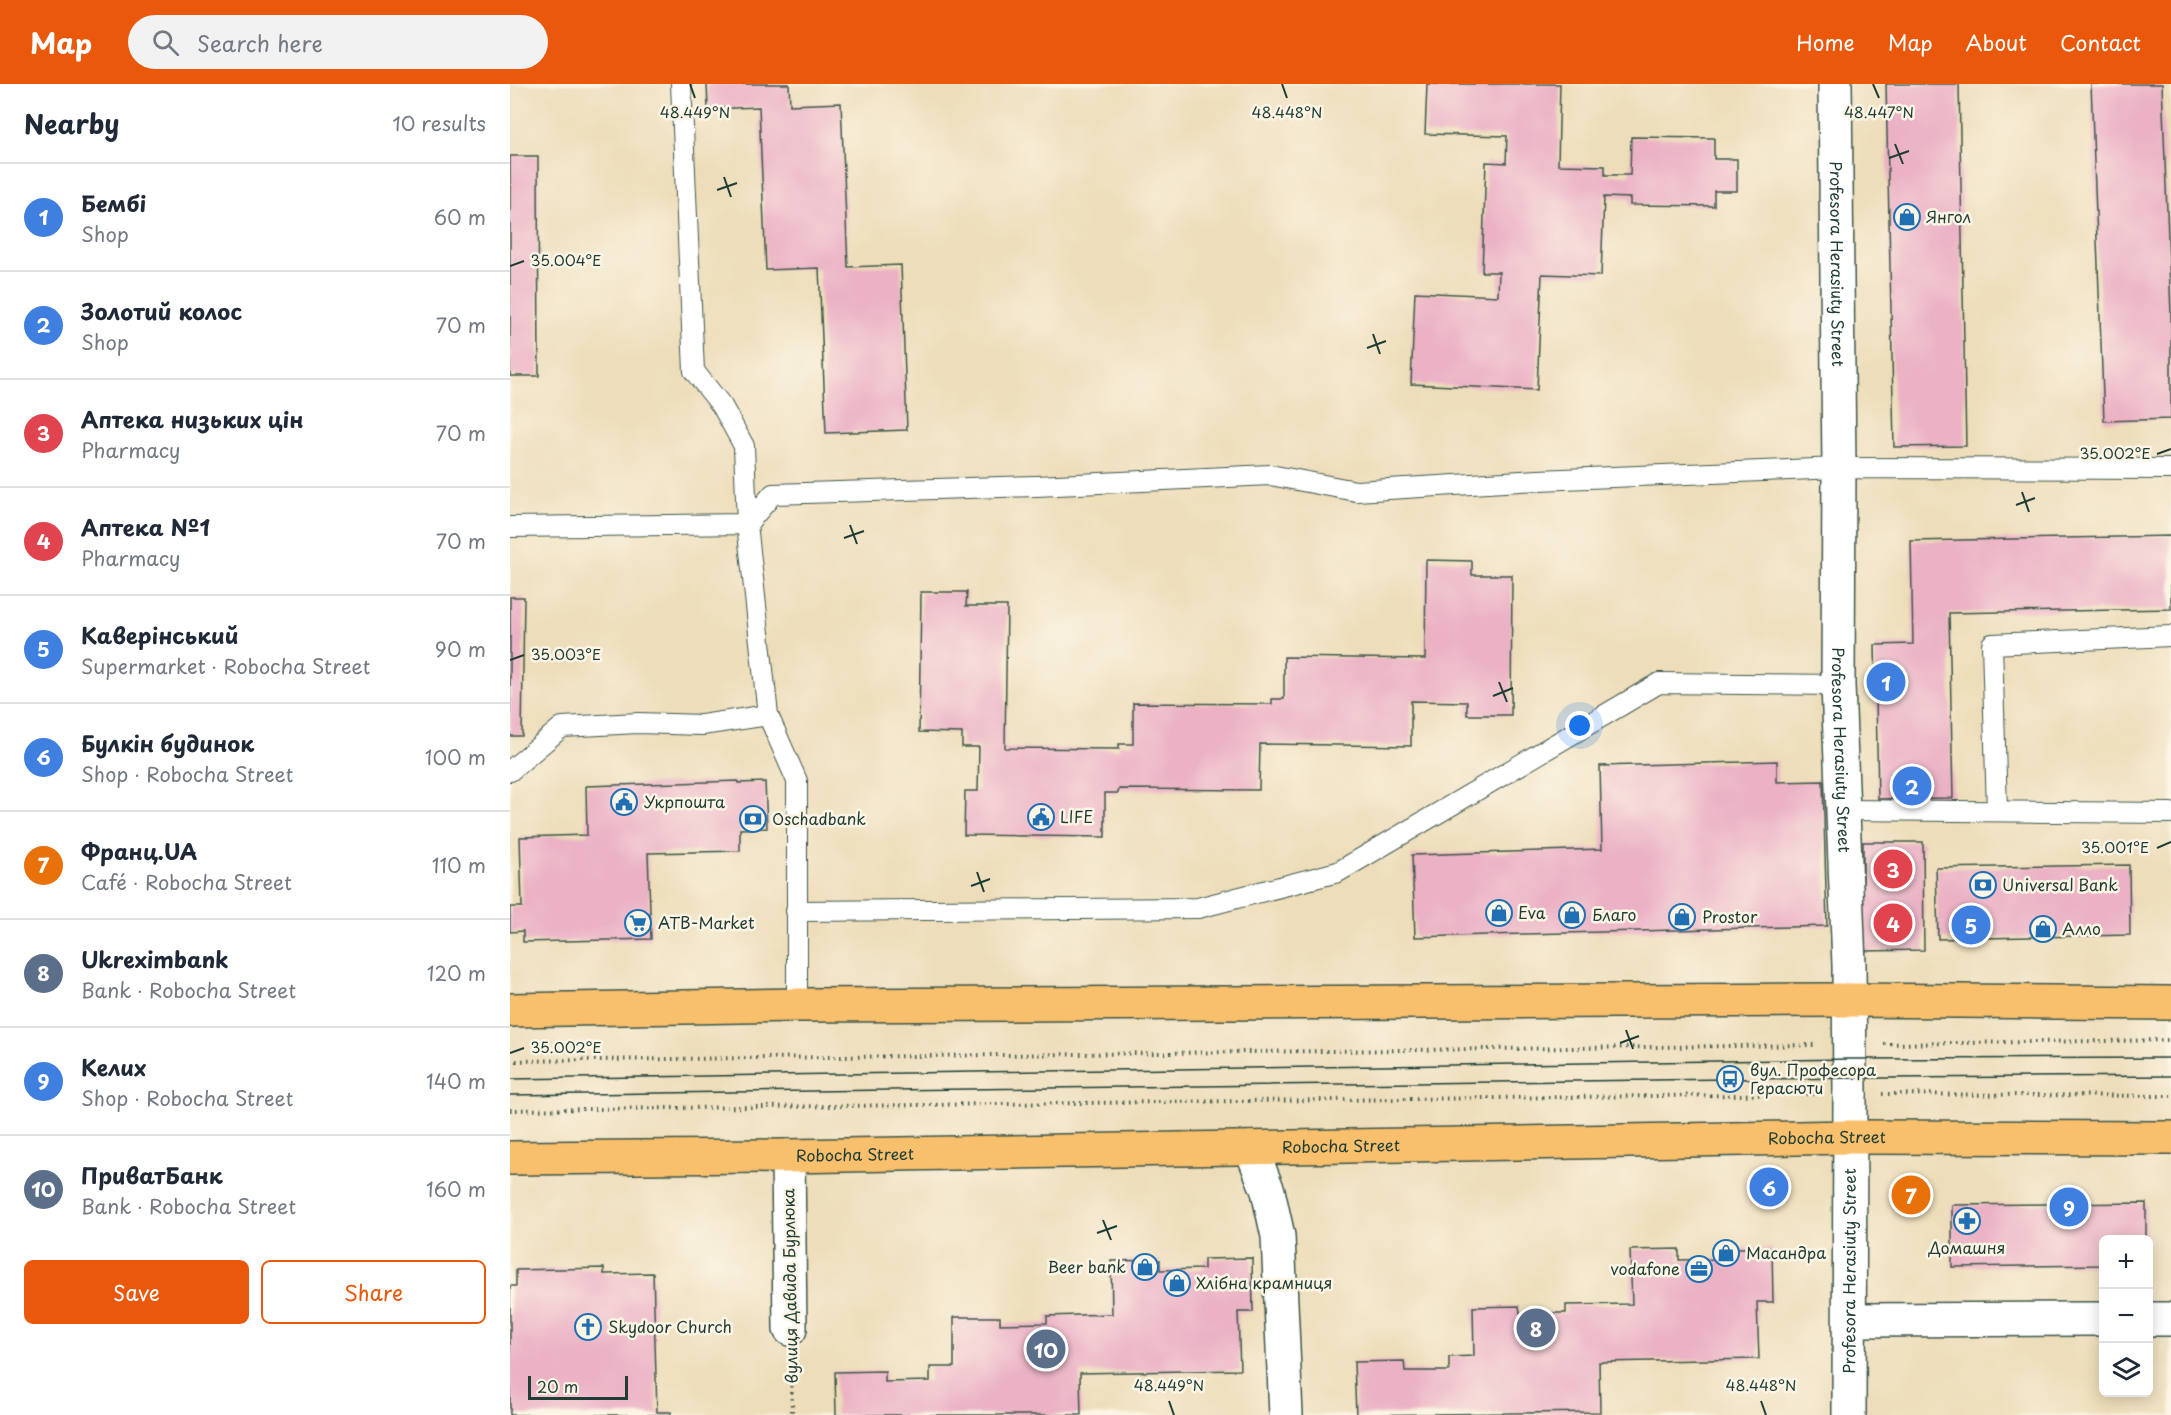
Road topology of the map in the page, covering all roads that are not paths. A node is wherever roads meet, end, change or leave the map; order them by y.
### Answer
1 (681, 84) edge
2 (1835, 84) edge
3 (1839, 468) junction
4 (2171, 469) edge
5 (747, 524) junction
6 (510, 527) edge
7 (2171, 636) edge
8 (1838, 685) junction
9 (768, 715) junction
10 (510, 771) edge
11 (1843, 810) junction
12 (1997, 811) junction
13 (2171, 813) edge
14 (796, 911) junction
15 (1849, 1000) junction
16 (2171, 1004) edge
17 (796, 1005) junction
18 (510, 1010) edge
19 (1850, 1137) junction
20 (2171, 1138) edge
21 (1251, 1148) junction
22 (788, 1156) junction
23 (510, 1158) edge
24 (2099, 1319) edge
25 (2153, 1319) edge
26 (2171, 1319) edge
27 (1850, 1320) junction
28 (790, 1329) road end
29 (1286, 1415) edge
30 (1849, 1415) edge

1 - 5 lane
2 - 3 street, Profesora Herasiuty Street
3 - 4 lane
3 - 5 lane
3 - 8 street, Profesora Herasiuty Street
5 - 6 lane
5 - 9 lane
7 - 12 lane
8 - 11 street, Profesora Herasiuty Street
8 - 14 lane
9 - 10 lane
9 - 14 lane
11 - 12 lane
11 - 15 street, Profesora Herasiuty Street
12 - 13 lane
14 - 17 lane
15 - 16 main road
15 - 17 main road
15 - 19 street, Profesora Herasiuty Street
17 - 18 main road
19 - 20 main road, Robocha Street
19 - 21 main road, Robocha Street
19 - 27 street, Profesora Herasiuty Street
21 - 22 main road, Robocha Street
21 - 29 street
22 - 23 main road, Robocha Street
22 - 28 street, вулиця Давида Бурлюка
24 - 27 street
25 - 26 street
27 - 30 street, Profesora Herasiuty Street

